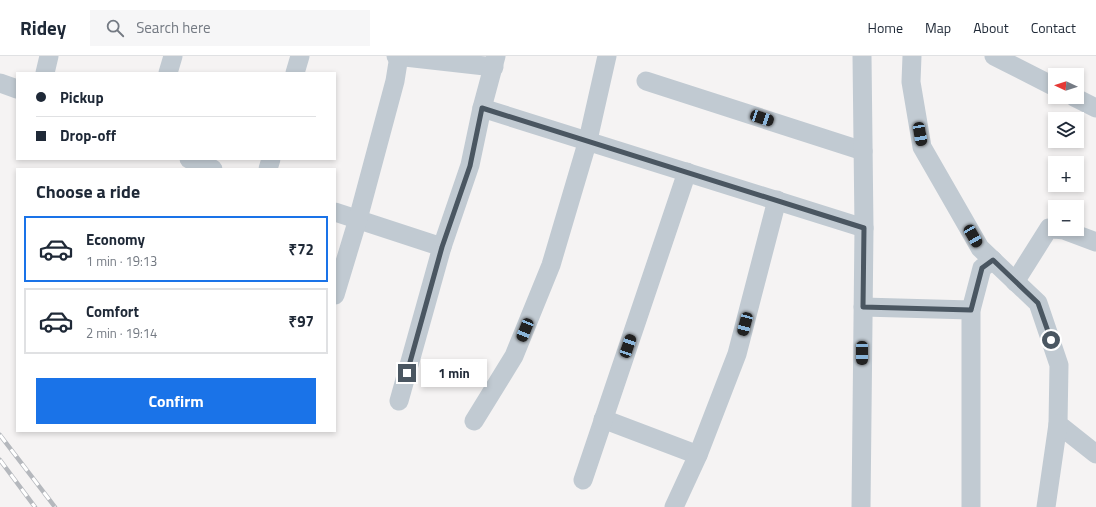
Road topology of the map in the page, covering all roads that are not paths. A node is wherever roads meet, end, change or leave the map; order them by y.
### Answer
1 (49, 56) edge
2 (173, 56) edge
3 (300, 56) edge
4 (398, 56) edge
5 (607, 56) edge
6 (862, 56) edge
7 (912, 56) edge
8 (994, 56) edge
9 (495, 61) edge
10 (45, 72) edge
11 (168, 72) edge
12 (295, 72) edge
13 (646, 81) dead end
14 (1048, 83) edge
15 (0, 84) edge
16 (16, 89) edge
17 (1084, 102) edge
18 (482, 108) junction
19 (1096, 108) edge
20 (588, 140) junction
21 (863, 151) junction
22 (191, 160) edge
23 (211, 168) edge
24 (687, 172) junction
25 (777, 200) junction
26 (336, 212) edge
27 (358, 219) junction
28 (864, 228) junction
29 (1048, 228) edge
30 (1080, 236) edge
31 (1096, 242) edge
32 (442, 247) junction
33 (993, 260) junction
34 (1015, 282) junction
35 (336, 293) edge
36 (863, 307) junction
37 (971, 310) junction
38 (399, 401) dead end
39 (603, 419) junction
40 (474, 421) dead end
41 (1058, 424) junction
42 (1096, 452) edge
43 (698, 455) junction
44 (582, 480) dead end
45 (674, 507) edge
46 (861, 507) edge
47 (971, 507) edge
48 (1046, 507) edge

1 - 10 street
2 - 11 street
3 - 12 street
4 - 9 street
4 - 27 street
5 - 20 street
6 - 21 street
7 - 33 street
8 - 14 street
9 - 18 street
13 - 21 street
15 - 16 street
17 - 19 street
18 - 20 street
18 - 32 street
20 - 24 street
20 - 40 street
21 - 28 street
22 - 23 street
24 - 25 street
24 - 39 street
25 - 28 street
25 - 43 street
26 - 27 street
27 - 32 street
27 - 35 street
28 - 36 street
29 - 34 street
30 - 31 street
32 - 38 street
33 - 34 street
33 - 37 street
34 - 41 street
36 - 37 street
36 - 46 street
37 - 47 street
39 - 43 street
39 - 44 street
41 - 42 street
41 - 48 street
43 - 45 street

